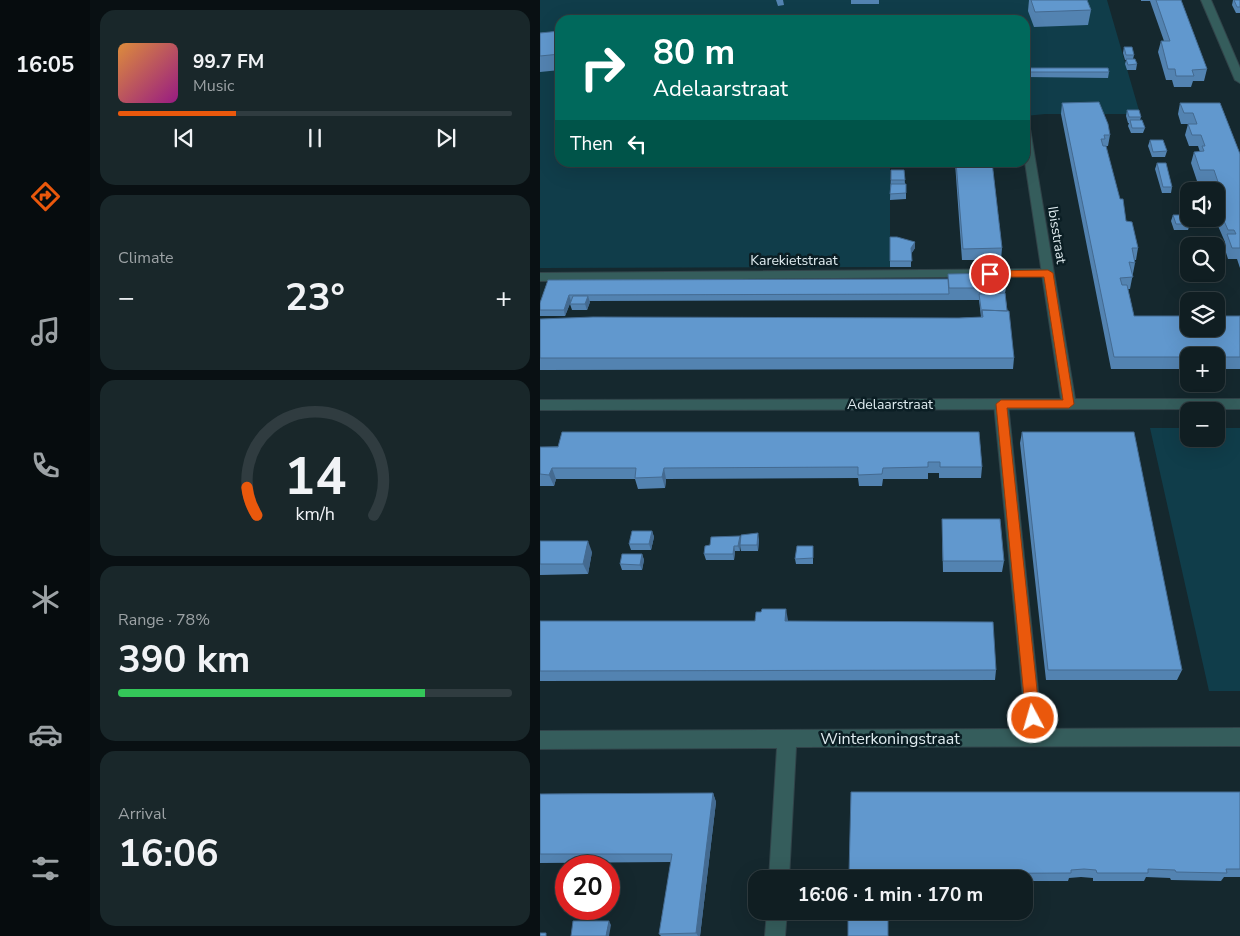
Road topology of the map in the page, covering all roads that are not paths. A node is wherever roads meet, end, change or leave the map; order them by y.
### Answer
1 (1206, 0) edge
2 (1240, 80) edge
3 (1030, 161) edge
4 (1048, 273) junction
5 (540, 277) edge
6 (1001, 404) junction
7 (1069, 404) junction
8 (1240, 404) edge
9 (540, 405) edge
10 (1240, 737) edge
11 (1035, 738) junction
12 (540, 740) edge
13 (787, 740) junction
14 (780, 870) edge
15 (776, 920) edge
16 (775, 936) edge

1 - 2 street
3 - 4 street, Ibisstraat
4 - 5 lane, Karekietstraat
4 - 7 street, Ibisstraat
6 - 7 street, Adelaarstraat
6 - 9 street, Adelaarstraat
6 - 11 lane
7 - 8 street, Adelaarstraat
10 - 11 street, Winterkoningstraat
11 - 13 street, Winterkoningstraat
12 - 13 street, Winterkoningstraat
13 - 14 street
15 - 16 street

